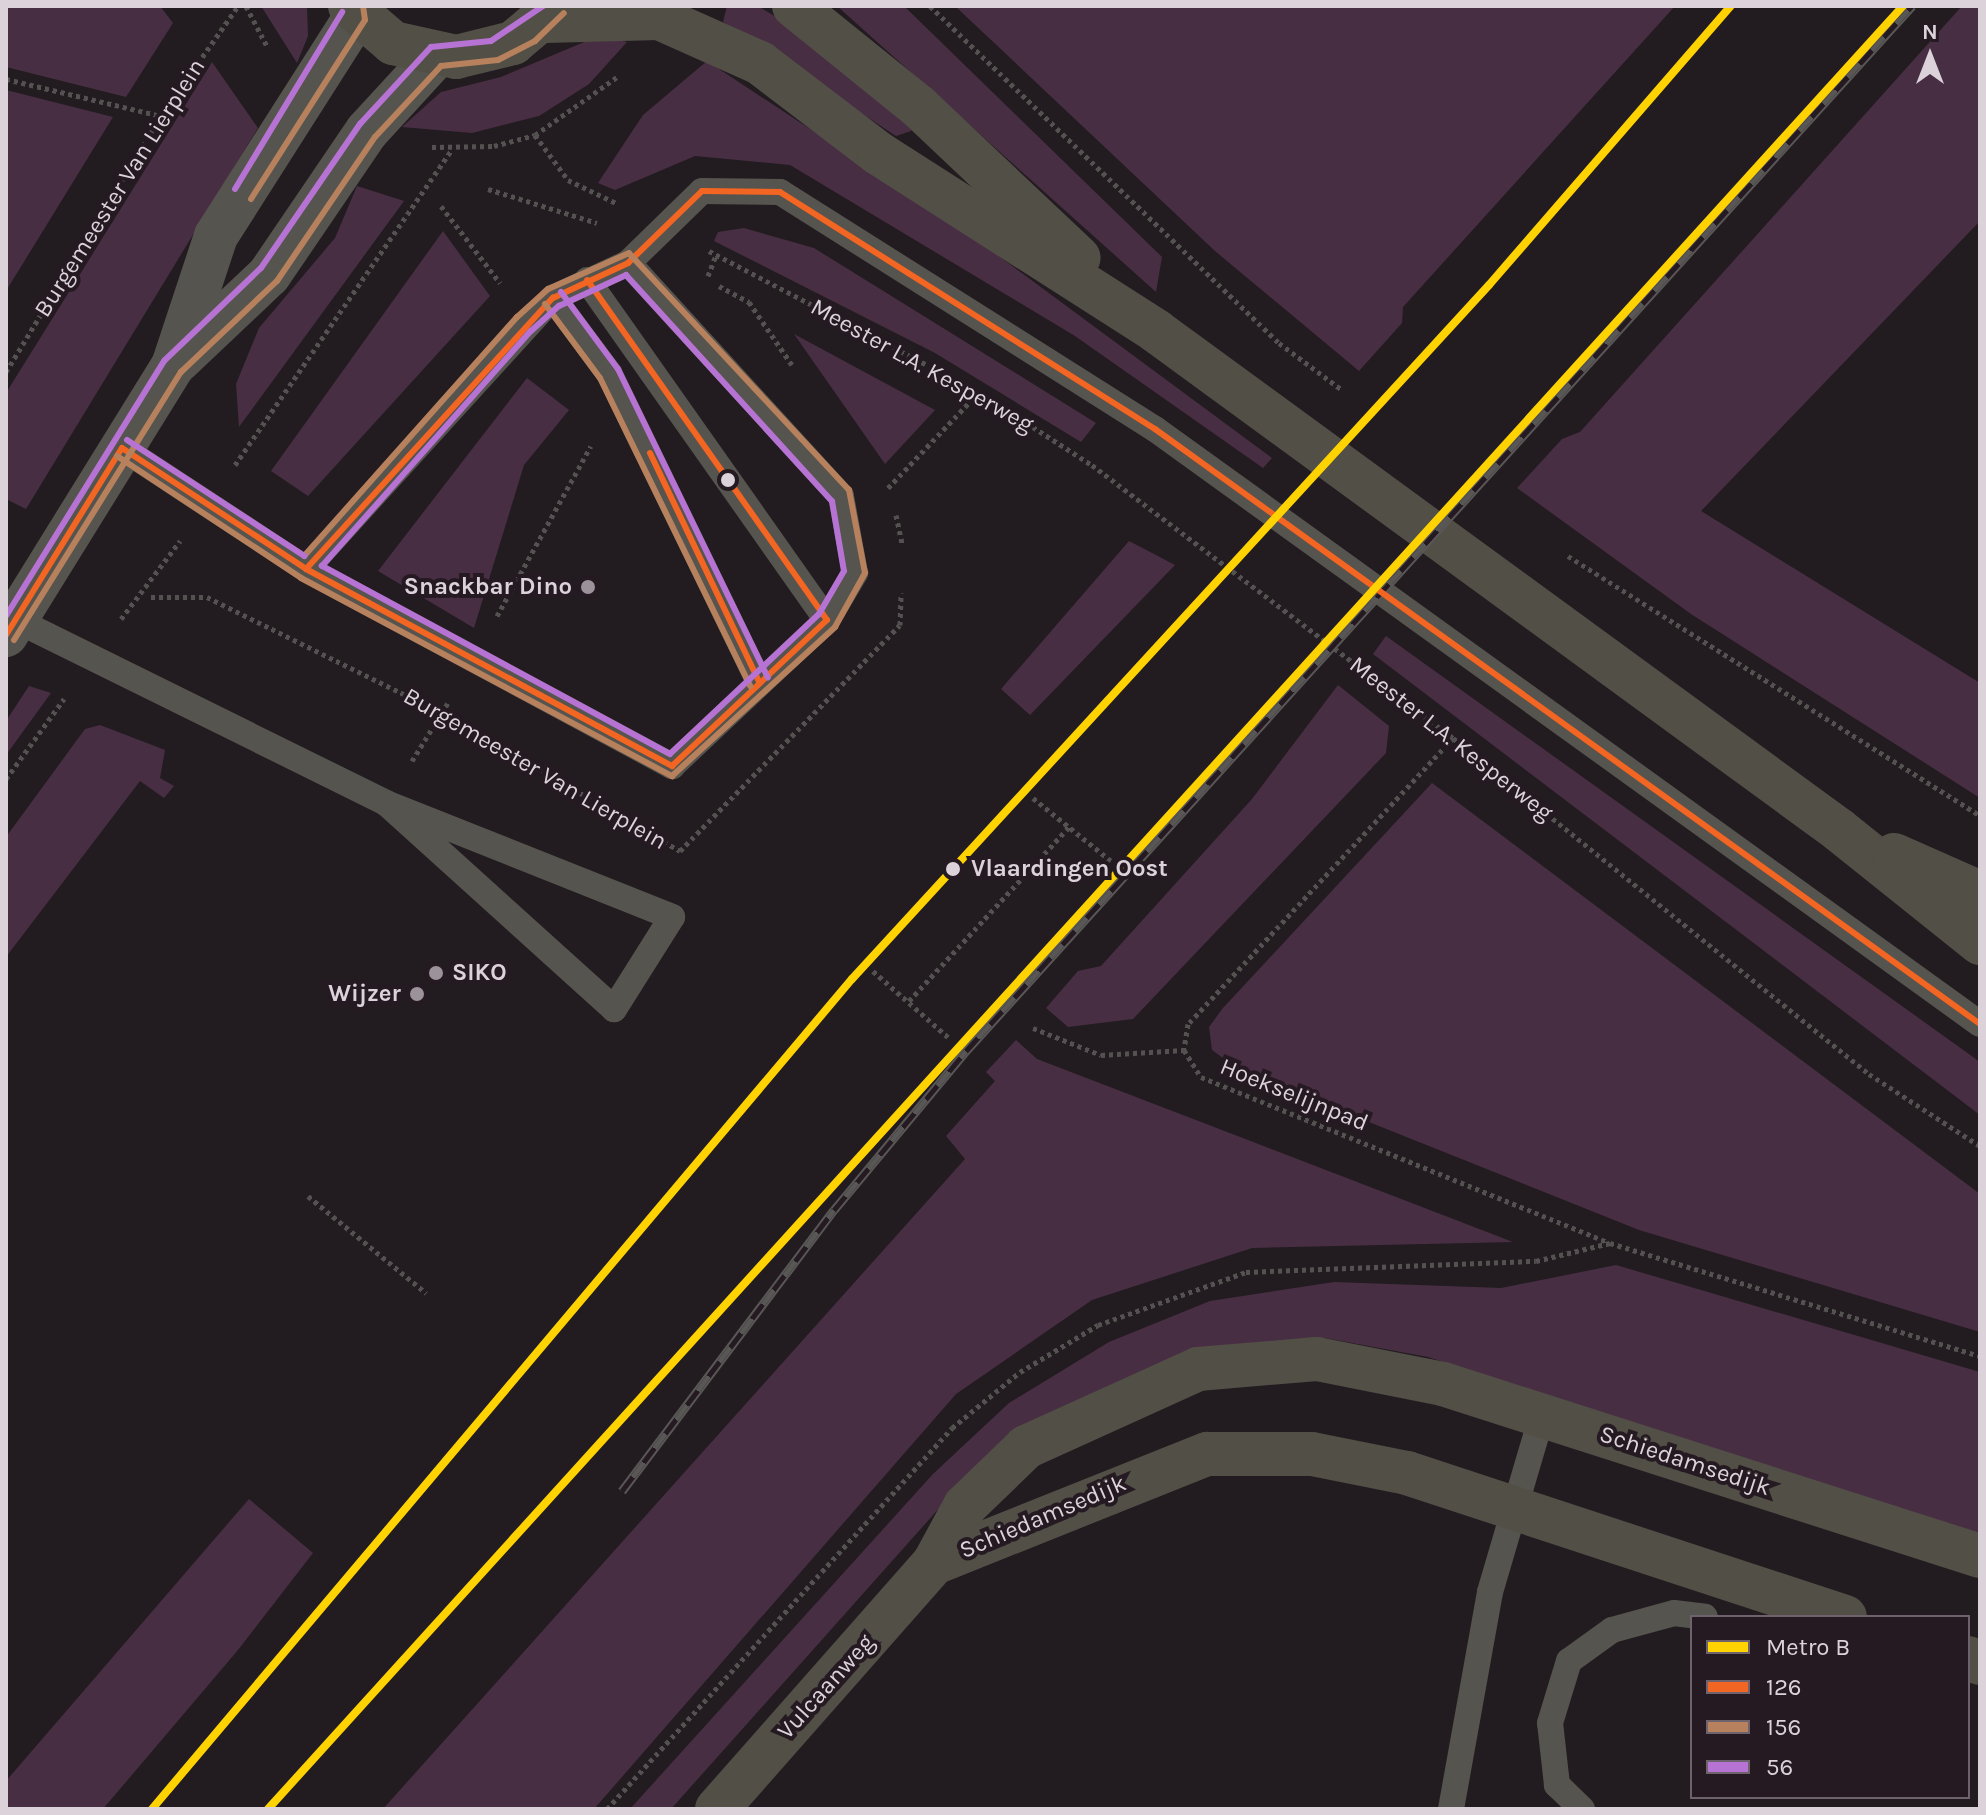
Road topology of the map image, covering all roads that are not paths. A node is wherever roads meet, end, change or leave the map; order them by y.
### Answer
1 (794, 6) edge
2 (353, 10) edge
3 (551, 13) edge
4 (436, 56) junction
5 (628, 263) junction
6 (587, 280) junction
7 (553, 298) junction
8 (1156, 331) junction
9 (173, 366) junction
10 (122, 448) junction
11 (306, 569) junction
12 (827, 620) junction
13 (11, 628) edge
14 (759, 682) junction
15 (386, 803) junction
16 (1839, 830) junction
17 (1980, 893) edge
18 (1980, 943) edge
19 (1980, 1024) edge
20 (1542, 1415) junction
21 (1514, 1506) junction
22 (1980, 1556) edge
23 (934, 1563) junction
24 (1690, 1615) edge
25 (1839, 1615) edge
26 (717, 1809) edge
27 (1451, 1809) edge
28 (1582, 1809) edge

1 - 8 main road
2 - 4 main road
2 - 9 street
3 - 4 main road
3 - 8 main road
4 - 9 street
5 - 6 lane
5 - 12 lane
5 - 19 lane
6 - 7 lane
6 - 12 lane
7 - 11 lane
7 - 14 lane
8 - 16 main road
9 - 10 street
10 - 11 lane
10 - 13 street
11 - 14 lane
12 - 14 lane
13 - 15 lane
15 - 15 lane
16 - 17 main road
16 - 18 main road
20 - 21 lane
20 - 22 main road, Schiedamsedijk
20 - 23 main road, Schiedamsedijk
21 - 23 main road, Schiedamsedijk
21 - 25 main road, Schiedamsedijk
21 - 27 lane
23 - 26 main road, Vulcaanweg
24 - 28 lane

